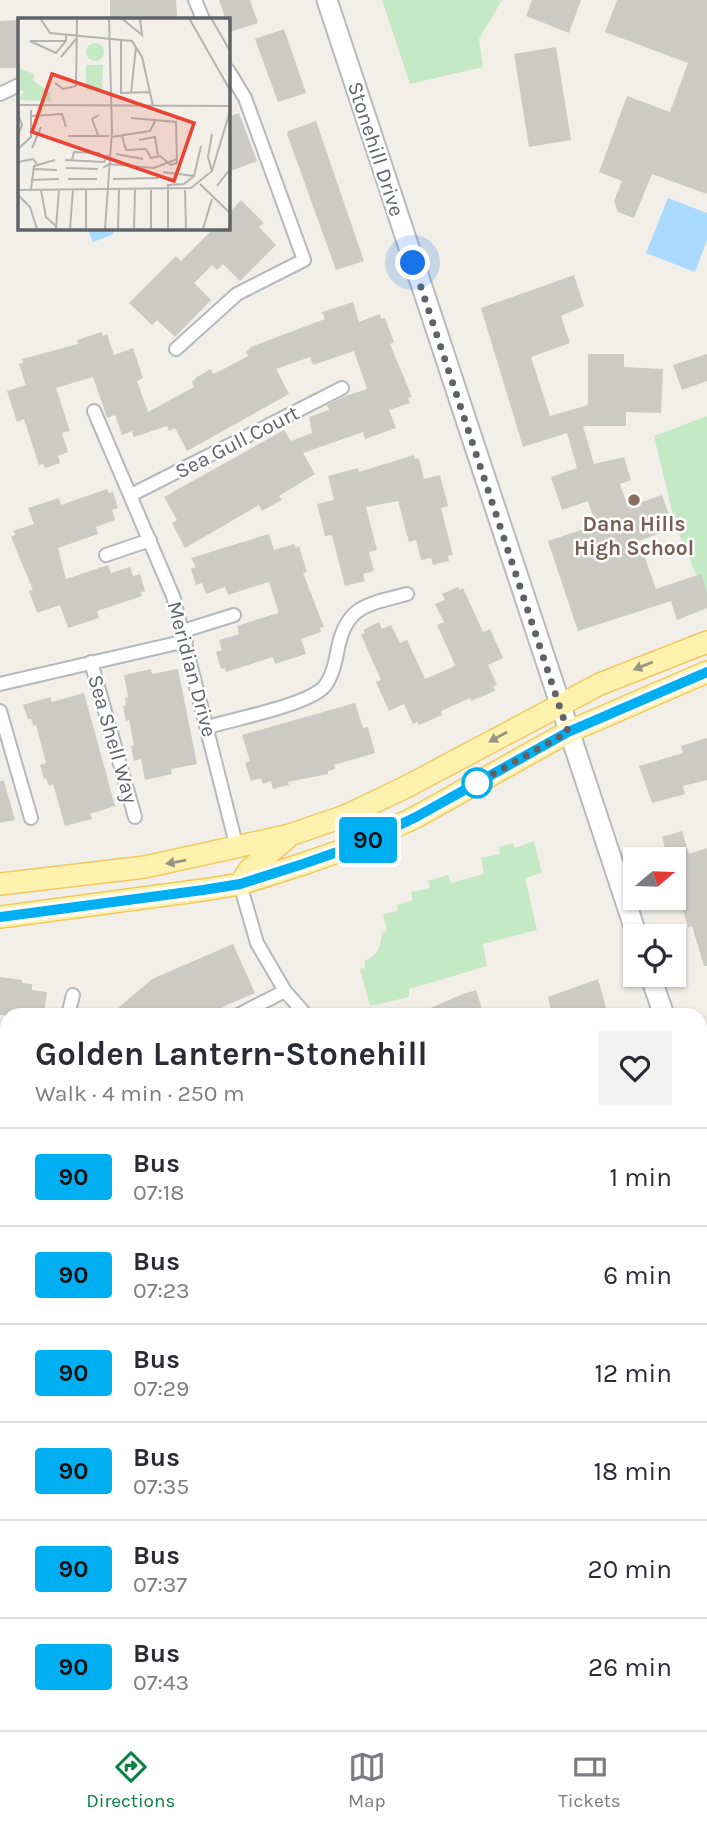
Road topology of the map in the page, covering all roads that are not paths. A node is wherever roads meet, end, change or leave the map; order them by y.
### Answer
1 (195, 0) edge
2 (327, 0) edge
3 (202, 18) edge
4 (229, 72) edge
5 (18, 85) edge
6 (0, 94) edge
7 (176, 349) dead end
8 (342, 388) dead end
9 (94, 411) dead end
10 (131, 495) junction
11 (150, 540) junction
12 (106, 555) dead end
13 (407, 594) dead end
14 (234, 615) dead end
15 (184, 636) junction
16 (707, 642) edge
17 (91, 662) junction
18 (707, 672) edge
19 (0, 684) edge
20 (558, 704) junction
21 (0, 711) edge
22 (208, 727) junction
23 (568, 732) junction
24 (135, 817) dead end
25 (30, 818) dead end
26 (290, 835) junction
27 (237, 848) junction
28 (0, 884) edge
29 (240, 884) junction
30 (203, 890) junction
31 (0, 906) edge
32 (30, 912) junction
33 (0, 917) edge
34 (633, 924) edge
35 (654, 987) edge
36 (285, 991) junction
37 (73, 995) dead end
38 (70, 1008) edge
39 (252, 1008) edge
40 (300, 1008) edge
41 (662, 1008) edge

1 - 3 street
2 - 20 main road, Stonehill Drive
4 - 7 street
5 - 6 street
8 - 10 street, Sea Gull Court
9 - 10 street, Meridian Drive
10 - 11 street, Meridian Drive
11 - 12 street
11 - 15 street, Meridian Drive
13 - 22 street
14 - 15 street
15 - 17 street
15 - 22 street, Meridian Drive
16 -> 20 main road
17 - 19 street
17 - 24 street, Sea Shell Way
18 - 23 main road
20 - 23 main road, Stonehill Drive
20 -> 26 main road
21 - 25 street
22 - 27 street, Meridian Drive
23 - 29 main road
23 - 34 main road, Stonehill Drive
26 - 27 main road
26 - 29 main road
27 -> 28 main road
27 - 30 main road
29 - 30 main road
29 - 36 street
30 - 32 main road
31 - 32 street
32 - 33 main road
35 - 41 main road
36 - 39 street
36 - 40 street
37 - 38 street

